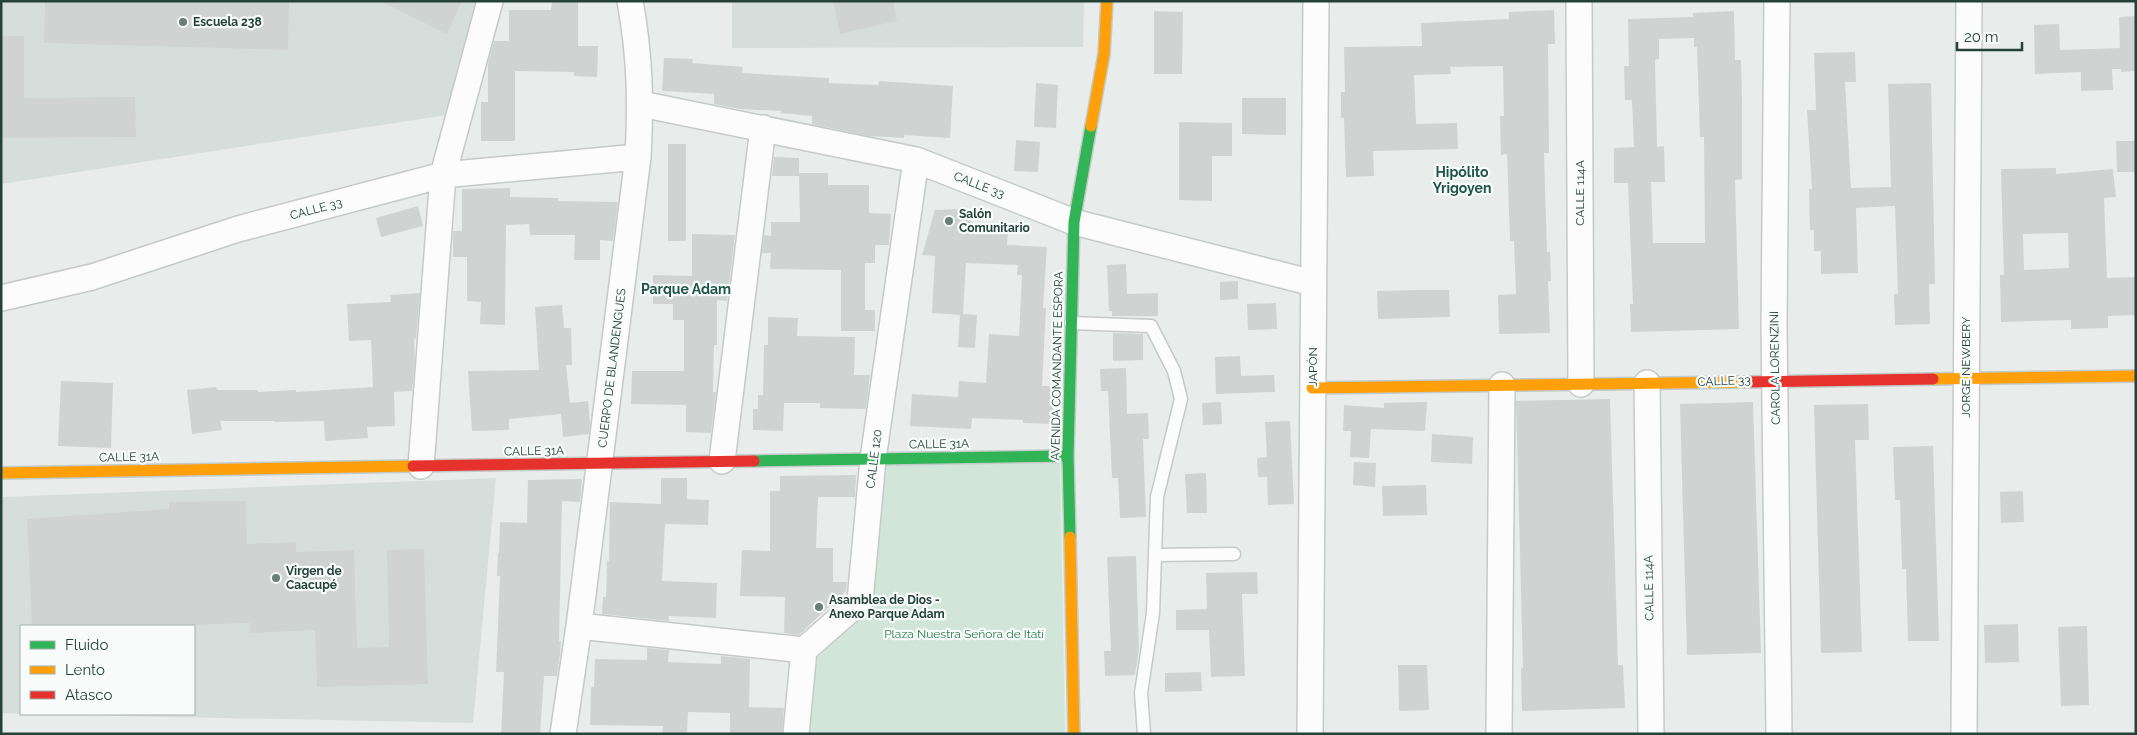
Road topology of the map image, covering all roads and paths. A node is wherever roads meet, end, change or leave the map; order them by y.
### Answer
1 (490, 1) edge
2 (630, 1) edge
3 (1107, 1) edge
4 (1316, 1) edge
5 (1579, 1) edge
6 (1777, 1) edge
7 (1969, 1) edge
8 (641, 104) junction
9 (762, 128) junction
10 (638, 157) junction
11 (916, 160) junction
12 (444, 176) junction
13 (1074, 222) junction
14 (1313, 283) junction
15 (1, 298) edge
16 (1072, 323) junction
17 (2136, 376) edge
18 (1966, 378) junction
19 (1775, 380) junction
20 (1647, 383) junction
21 (1581, 384) junction
22 (1502, 385) junction
23 (1312, 388) junction
24 (1068, 456) junction
25 (873, 459) junction
26 (722, 461) junction
27 (600, 464) junction
28 (421, 466) junction
29 (1, 473) edge
30 (1234, 554) dead end
31 (1156, 555) junction
32 (579, 626) junction
33 (804, 650) junction
34 (563, 734) edge
35 (796, 734) edge
36 (1074, 734) edge
37 (1144, 734) edge
38 (1310, 734) edge
39 (1499, 734) edge
40 (1651, 734) edge
41 (1779, 734) edge
42 (1964, 734) edge

1 - 12 street
2 - 8 street, CUERPO DE BLANDENGUES
3 - 13 street, AVENIDA COMANDANTE ESPORA
4 - 14 street, JAPÓN
5 - 21 street, CALLE 114A
6 - 19 street, CAROLA LORENZINI
7 - 18 street, JORGE NEWBERY
8 - 9 street, CALLE 33
8 - 10 street, CUERPO DE BLANDENGUES
9 - 11 street, CALLE 33
9 - 26 street
10 - 12 street, CALLE 33
10 - 27 street, CUERPO DE BLANDENGUES
11 - 13 street, CALLE 33
11 - 25 street, CALLE 120
12 - 15 street, CALLE 33
12 - 28 street
13 - 14 street, CALLE 33
13 - 16 street, AVENIDA COMANDANTE ESPORA
14 - 23 street, JAPÓN
16 - 24 street, AVENIDA COMANDANTE ESPORA
16 - 31 lane
17 - 18 street, CALLE 33
18 - 19 street, CALLE 33
18 - 42 street, JORGE NEWBERY
19 - 20 street, CALLE 33
19 - 41 street, CAROLA LORENZINI
20 - 21 street, CALLE 33
20 - 40 street, CALLE 114A
21 - 22 street, CALLE 33
22 - 23 street, CALLE 33
22 - 39 street
23 - 38 street, JAPÓN
24 - 25 street, CALLE 31A
24 - 36 street, AVENIDA COMANDANTE ESPORA
25 - 26 street, CALLE 31A
25 - 33 street, CALLE 120
26 - 27 street, CALLE 31A
27 - 28 street, CALLE 31A
27 - 32 street, CUERPO DE BLANDENGUES
28 - 29 street, CALLE 31A
30 - 31 lane
31 - 37 lane
32 - 33 street
32 - 34 street, CUERPO DE BLANDENGUES
33 - 35 street

